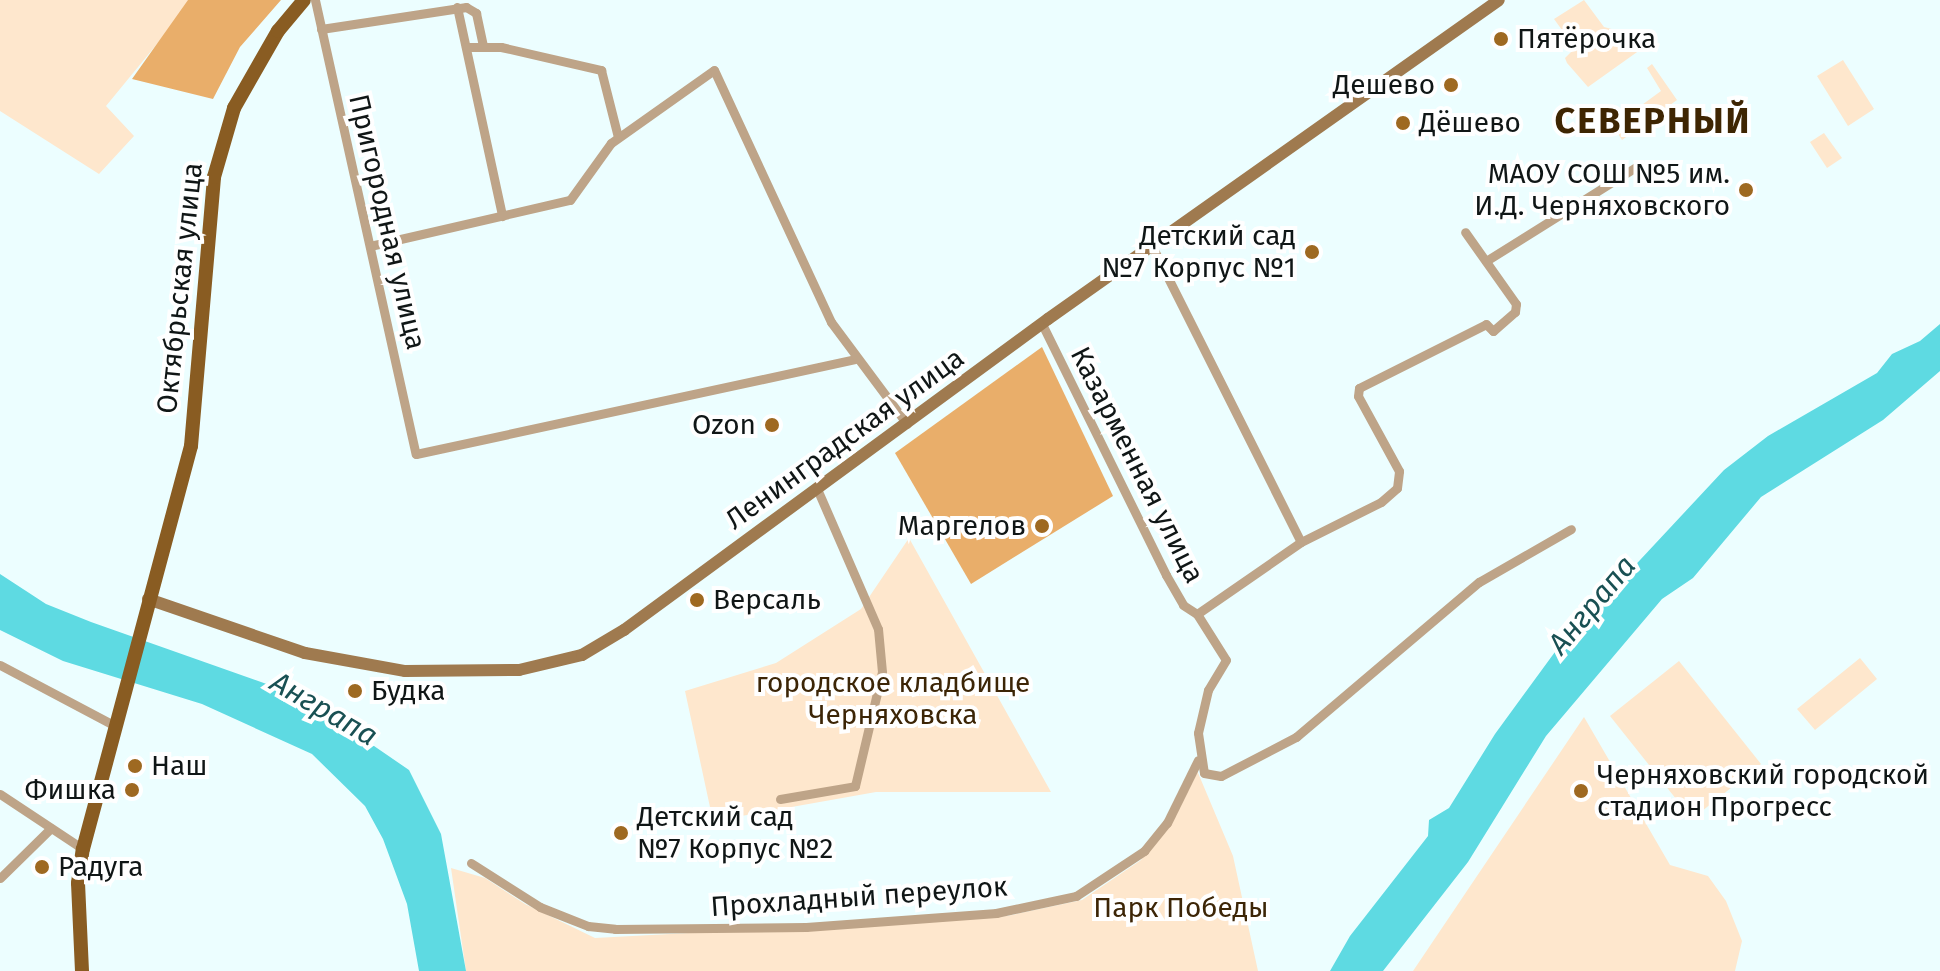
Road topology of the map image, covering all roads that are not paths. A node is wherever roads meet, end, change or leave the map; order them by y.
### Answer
1 (304, 0) edge
2 (315, 0) edge
3 (1499, 0) edge
4 (457, 7) junction
5 (321, 29) junction
6 (483, 45) junction
7 (466, 47) junction
8 (618, 137) junction
9 (1636, 167) dead end
10 (502, 216) junction
11 (1465, 232) dead end
12 (370, 246) junction
13 (1152, 246) junction
14 (1486, 261) junction
15 (1042, 324) junction
16 (855, 359) junction
17 (907, 424) junction
18 (817, 489) junction
19 (1571, 529) dead end
20 (1301, 542) junction
21 (148, 599) junction
22 (1197, 614) junction
23 (0, 665) edge
24 (115, 726) junction
25 (1198, 760) junction
26 (0, 794) edge
27 (780, 799) dead end
28 (51, 828) junction
29 (83, 849) junction
30 (471, 863) dead end
31 (0, 878) edge
32 (82, 971) edge

1 - 21 main road, Октябрьская улица
2 - 5 street, Пригородная улица
3 - 13 street, Ленинградская улица
4 - 5 street
4 - 6 street
4 - 7 street
5 - 12 street, Пригородная улица
6 - 7 street
6 - 8 street
7 - 10 street
8 - 10 street
8 - 16 street
9 - 14 street
10 - 12 street
11 - 14 street
12 - 16 street, Пригородная улица
13 - 15 street, Ленинградская улица
13 - 20 street
14 - 20 street, Казарменная улица
15 - 17 street, Ленинградская улица
15 - 22 street, Казарменная улица
16 - 17 street
17 - 18 street, Ленинградская улица
18 - 21 street, Ленинградская улица
18 - 27 street
19 - 25 street
20 - 22 street, Казарменная улица
21 - 24 main road, Октябрьская улица
22 - 25 street
23 - 24 street
24 - 29 main road, Октябрьская улица
25 - 30 street, Прохладный переулок
26 - 28 street
28 - 29 street
28 - 31 street
29 - 32 main road, Октябрьская улица

